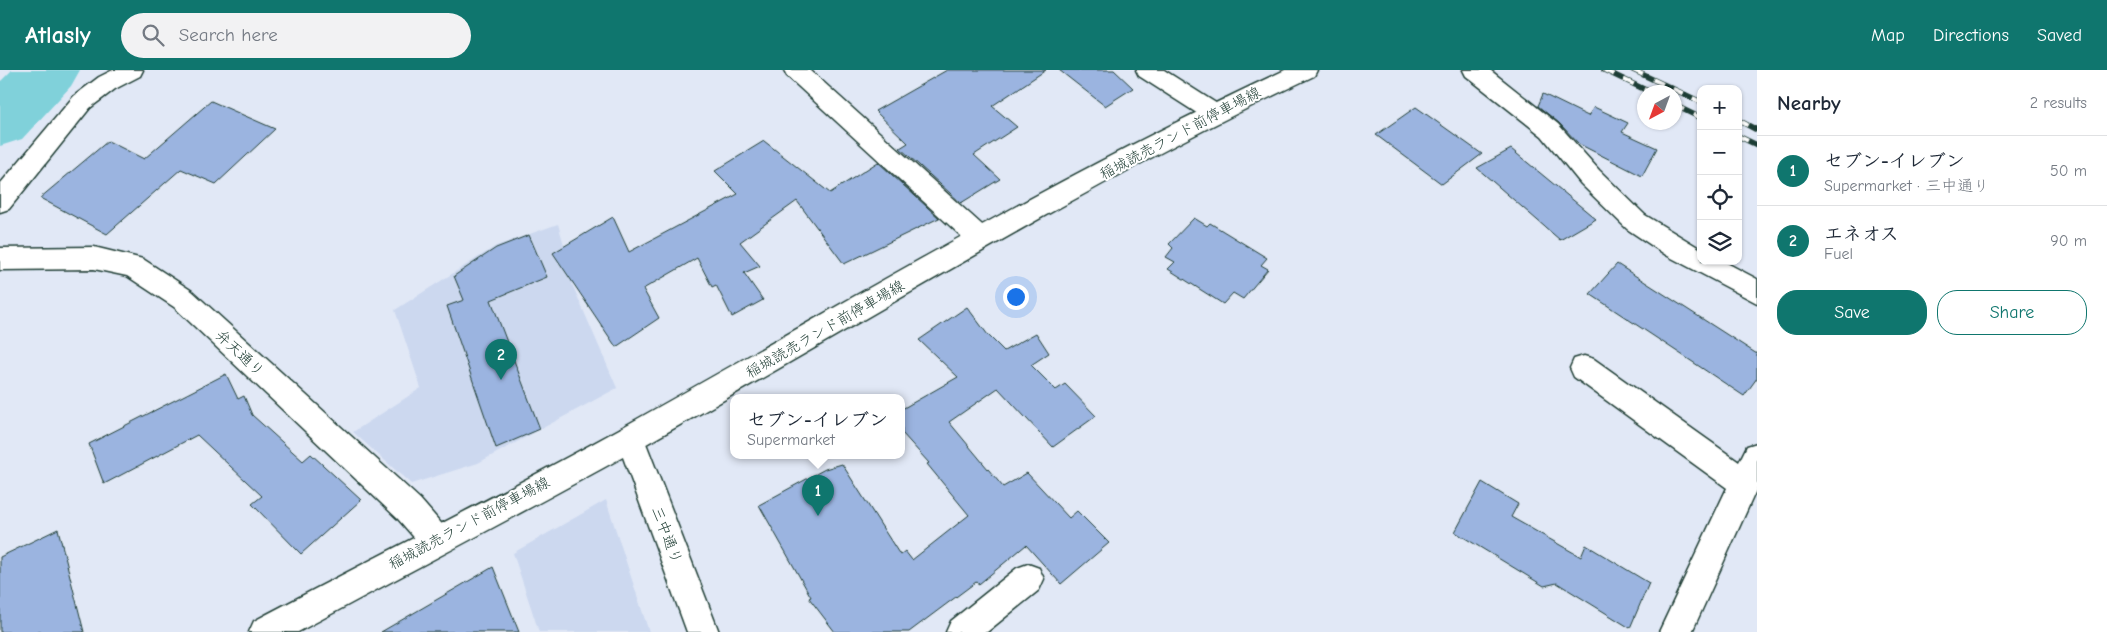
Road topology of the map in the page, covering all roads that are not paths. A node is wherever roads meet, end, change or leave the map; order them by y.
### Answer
1 (132, 70) edge
2 (795, 70) edge
3 (1147, 70) edge
4 (1306, 70) edge
5 (1474, 70) edge
6 (112, 77) edge
7 (1214, 113) junction
8 (0, 202) edge
9 (981, 240) junction
10 (0, 259) edge
11 (1757, 292) edge
12 (1584, 368) dead end
13 (630, 438) junction
14 (1757, 456) edge
15 (1744, 483) junction
16 (436, 540) junction
17 (1028, 579) dead end
18 (265, 632) edge
19 (703, 632) edge
20 (962, 632) edge
21 (1675, 632) edge

1 - 6 street
2 - 9 street
3 - 7 street
4 - 7 street, 稲城読売ランド前停車場線
5 - 11 street
6 - 8 street
7 - 9 street, 稲城読売ランド前停車場線
9 - 13 street, 稲城読売ランド前停車場線
10 - 16 street, 弁天通り
12 - 15 street
13 - 16 street, 稲城読売ランド前停車場線
13 - 19 street, 三中通り
14 - 15 street
15 - 21 street
16 - 18 street, 稲城読売ランド前停車場線
17 - 20 street

